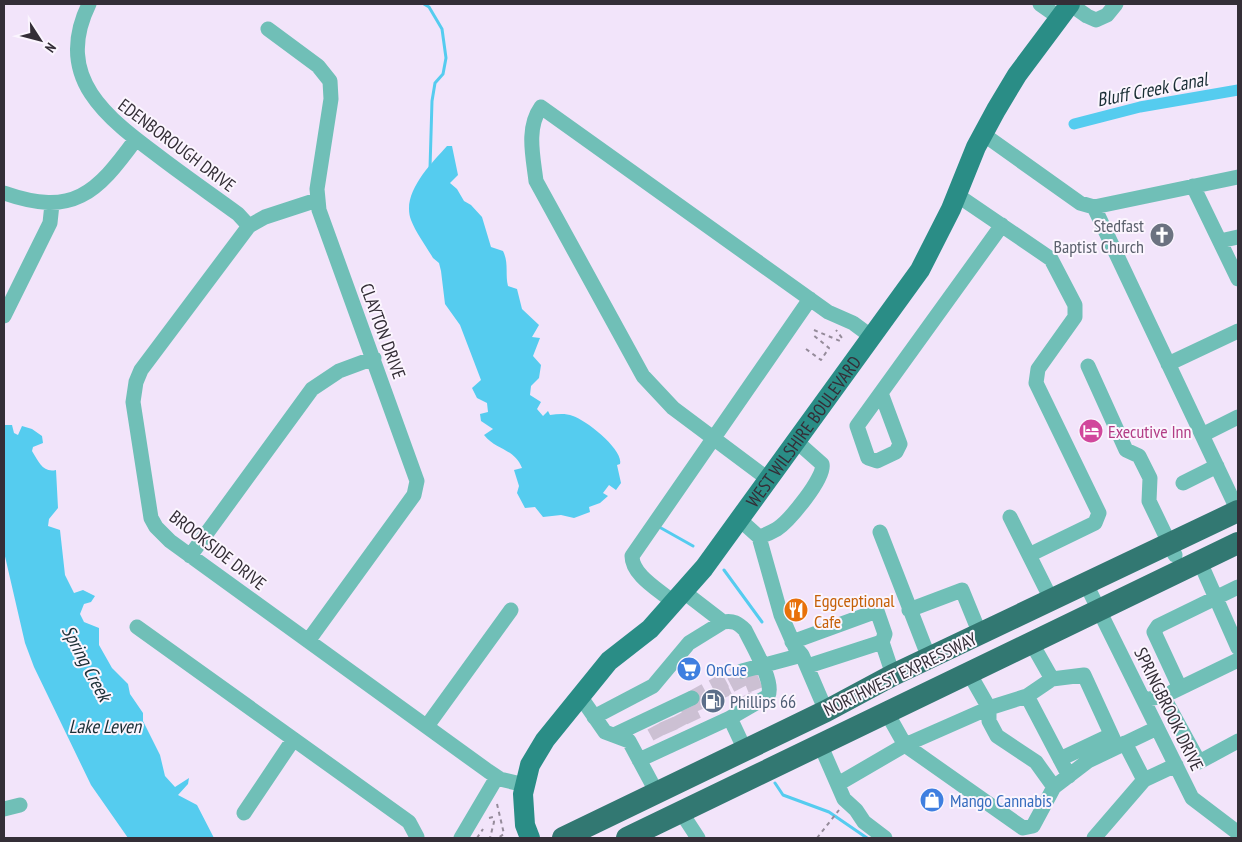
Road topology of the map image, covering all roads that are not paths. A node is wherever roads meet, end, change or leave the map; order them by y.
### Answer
1 (89, 4) edge
2 (1040, 4) edge
3 (1116, 4) edge
4 (1067, 9) edge
5 (268, 29) dead end
6 (983, 134) junction
7 (136, 140) junction
8 (1238, 177) edge
9 (1193, 186) junction
10 (4, 193) edge
11 (956, 194) junction
12 (317, 200) junction
13 (52, 204) junction
14 (1094, 207) junction
15 (1002, 225) junction
16 (248, 226) junction
17 (1238, 237) edge
18 (1220, 241) junction
19 (1238, 279) edge
20 (810, 299) junction
21 (6, 308) edge
22 (1238, 331) edge
23 (872, 337) junction
24 (374, 358) junction
25 (1168, 364) junction
26 (1088, 366) dead end
27 (881, 393) dead end
28 (1238, 417) edge
29 (1202, 435) junction
30 (712, 439) junction
31 (796, 441) junction
32 (1217, 466) junction
33 (768, 479) junction
34 (1232, 479) edge
35 (1183, 483) dead end
36 (1235, 512) edge
37 (1010, 517) dead end
38 (739, 519) junction
39 (880, 532) dead end
40 (760, 537) junction
41 (1238, 543) edge
42 (1172, 549) junction
43 (1029, 555) junction
44 (190, 556) junction
45 (1200, 562) junction
46 (1238, 587) edge
47 (1093, 597) junction
48 (679, 598) junction
49 (1216, 598) junction
50 (1052, 601) junction
51 (511, 610) dead end
52 (909, 610) junction
53 (723, 622) junction
54 (137, 627) dead end
55 (980, 634) junction
56 (308, 641) junction
57 (792, 642) junction
58 (882, 642) junction
59 (1031, 642) junction
60 (1238, 648) edge
61 (929, 658) junction
62 (998, 659) junction
63 (1238, 660) edge
64 (805, 661) junction
65 (762, 666) junction
66 (746, 672) tunnel mouth
67 (969, 673) junction
68 (893, 675) junction
69 (1052, 679) junction
70 (1180, 688) junction
71 (580, 696) junction
72 (1027, 696) junction
73 (1163, 696) junction
74 (1144, 700) junction
75 (989, 708) junction
76 (826, 711) junction
77 (730, 713) junction
78 (887, 713) junction
79 (594, 717) junction
80 (679, 722) junction
81 (427, 726) junction
82 (1157, 728) junction
83 (614, 735) junction
84 (293, 740) junction
85 (1238, 741) edge
86 (1118, 742) junction
87 (820, 744) junction
88 (905, 745) junction
89 (745, 750) junction
90 (1060, 759) junction
91 (639, 760) junction
92 (1176, 765) junction
93 (1068, 776) junction
94 (497, 777) junction
95 (1144, 780) junction
96 (838, 784) junction
97 (525, 785) junction
98 (1054, 787) junction
99 (657, 793) junction
100 (20, 805) dead end
101 (4, 809) edge
102 (681, 812) junction
103 (244, 813) dead end
104 (1238, 833) edge
105 (417, 838) edge
106 (461, 838) edge
107 (530, 838) edge
108 (563, 838) edge
109 (627, 838) edge
110 (698, 838) edge
111 (886, 838) edge
112 (1094, 838) edge

1 - 7 street, EDENBOROUGH DRIVE
2 - 4 street
3 - 4 street
4 - 6 main road, WEST WILSHIRE BOULEVARD
5 - 12 street, CLAYTON DRIVE
6 - 11 main road, WEST WILSHIRE BOULEVARD
6 - 14 street
7 - 13 street
7 - 16 street, EDENBOROUGH DRIVE
8 - 9 street
9 - 14 street
9 - 18 street
10 - 13 street
11 - 15 street
11 - 23 main road, WEST WILSHIRE BOULEVARD
12 - 16 street, BROOKSIDE DRIVE
12 - 24 street, CLAYTON DRIVE
13 - 21 street
14 - 25 street
15 - 27 street
15 - 43 street
16 - 44 street, BROOKSIDE DRIVE
17 - 18 street
18 - 19 street
20 - 23 street
20 - 30 street
20 - 30 street
22 - 25 street
23 - 31 main road, WEST WILSHIRE BOULEVARD
24 - 44 street
24 - 56 street, CLAYTON DRIVE
25 - 29 street
26 - 42 street
28 - 29 street
29 - 32 street
30 - 33 street
30 - 48 street
31 - 33 main road, WEST WILSHIRE BOULEVARD
31 - 40 street
32 - 34 street
32 - 35 street
33 - 38 main road, WEST WILSHIRE BOULEVARD
34 - 36 street
36 - 42 highway, NORTHWEST EXPRESSWAY
37 - 43 street
38 - 40 street
38 - 48 main road, WEST WILSHIRE BOULEVARD
39 - 52 street
40 - 57 street
41 - 45 highway, NORTHWEST EXPRESSWAY
42 - 47 highway, NORTHWEST EXPRESSWAY
43 - 50 street
44 - 56 street, BROOKSIDE DRIVE
45 - 47 highway, NORTHWEST EXPRESSWAY
45 - 49 street
46 - 49 street
47 - 50 highway, NORTHWEST EXPRESSWAY
47 - 59 highway, NORTHWEST EXPRESSWAY
47 - 62 highway
47 - 74 street, SPRINGBROOK DRIVE
48 - 53 street
48 - 71 main road, WEST WILSHIRE BOULEVARD
49 - 60 street
49 - 70 street
50 - 55 highway, NORTHWEST EXPRESSWAY
51 - 81 street
52 - 55 street
52 - 61 street
53 - 65 street
53 - 79 street
54 - 84 street
55 - 61 highway, NORTHWEST EXPRESSWAY
56 - 81 street, BROOKSIDE DRIVE
57 - 58 street
57 - 64 street
58 - 64 street
58 - 68 street
59 - 62 highway, NORTHWEST EXPRESSWAY
59 - 69 street
61 - 68 highway, NORTHWEST EXPRESSWAY
62 - 67 highway, NORTHWEST EXPRESSWAY
63 - 70 street
64 - 65 street
64 - 76 street
65 - 66 street
65 - 77 street
67 - 75 street
67 - 78 highway, NORTHWEST EXPRESSWAY
68 - 76 highway, NORTHWEST EXPRESSWAY
69 - 72 street
69 - 86 street
70 - 73 street
71 - 79 street
71 - 97 main road, WEST WILSHIRE BOULEVARD
72 - 75 street
72 - 90 street
73 - 74 street
73 - 85 street
74 - 82 street, SPRINGBROOK DRIVE
75 - 88 street
75 - 98 street
76 - 89 highway, NORTHWEST EXPRESSWAY
77 - 80 street
77 - 89 street
78 - 87 highway, NORTHWEST EXPRESSWAY
78 - 88 street
79 - 83 street
80 - 83 street
80 - 91 street
81 - 94 street, BROOKSIDE DRIVE
82 - 86 street
82 - 92 street, SPRINGBROOK DRIVE
83 - 91 street
84 - 103 street
84 - 105 street
86 - 90 street
86 - 93 street
86 - 95 street
87 - 96 street
87 - 102 highway, NORTHWEST EXPRESSWAY
88 - 96 street
88 - 98 street
89 - 99 highway, NORTHWEST EXPRESSWAY
90 - 93 street
91 - 99 street
92 - 95 street
92 - 104 street, SPRINGBROOK DRIVE
93 - 98 street
94 - 97 street, BROOKSIDE DRIVE
94 - 106 street
95 - 112 street
96 - 111 street
97 - 107 main road, WEST WILSHIRE BOULEVARD
99 - 108 highway, NORTHWEST EXPRESSWAY
100 - 101 street
102 - 109 highway, NORTHWEST EXPRESSWAY
102 - 110 street

